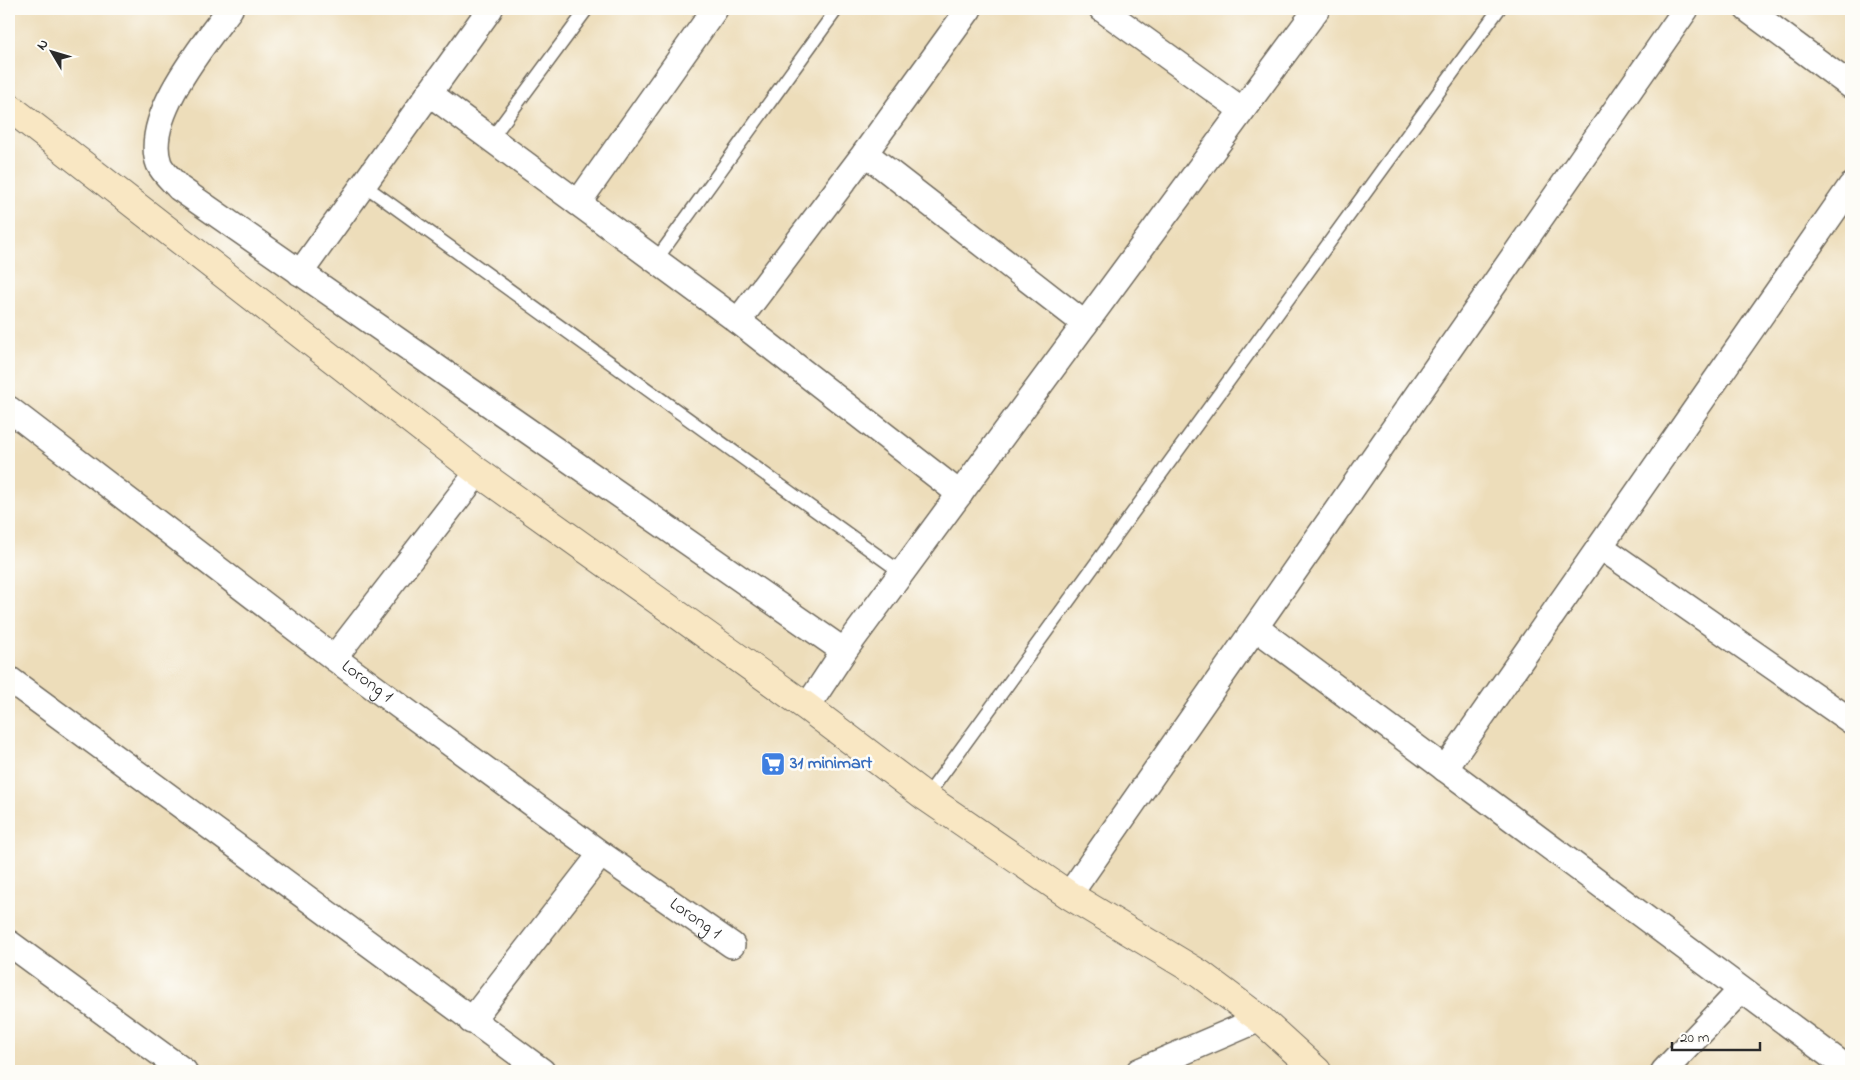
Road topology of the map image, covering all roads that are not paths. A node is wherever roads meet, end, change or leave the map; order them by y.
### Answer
1 (230, 9) edge
2 (490, 9) edge
3 (587, 9) edge
4 (715, 9) edge
5 (836, 9) edge
6 (1102, 9) edge
7 (1317, 9) edge
8 (1499, 9) edge
9 (1686, 9) edge
10 (1747, 9) edge
11 (966, 10) edge
12 (1851, 86) edge
13 (429, 93) junction
14 (9, 107) edge
15 (1242, 110) junction
16 (491, 139) junction
17 (865, 153) junction
18 (364, 185) junction
19 (1851, 186) edge
20 (578, 203) junction
21 (656, 260) junction
22 (300, 274) junction
23 (738, 321) junction
24 (1085, 324) junction
25 (9, 409) edge
26 (478, 472) junction
27 (960, 494) junction
28 (1601, 547) junction
29 (902, 573) junction
30 (1256, 628) junction
31 (844, 651) junction
32 (334, 658) junction
33 (9, 679) edge
34 (807, 707) junction
35 (1851, 721) edge
36 (1444, 769) junction
37 (926, 797) junction
38 (601, 854) junction
39 (1069, 895) junction
40 (9, 943) edge
41 (732, 945) dead end
42 (1741, 990) junction
43 (1260, 1020) junction
44 (471, 1021) junction
45 (184, 1071) edge
46 (542, 1071) edge
47 (1140, 1071) edge
48 (1317, 1071) edge
49 (1664, 1071) edge
50 (1851, 1071) edge

1 - 22 street
2 - 13 street
3 - 16 lane
4 - 20 street
5 - 21 lane
6 - 15 street
7 - 15 street
8 - 37 lane
9 - 30 street
10 - 12 street
11 - 17 street
13 - 16 street
13 - 18 street
14 - 26 street
15 - 24 street
16 - 20 street
17 - 23 street
17 - 24 street
18 - 22 street
18 - 29 lane
19 - 28 street
20 - 21 street
21 - 23 street
22 - 31 street
23 - 27 street
24 - 27 street
25 - 32 street, Lorong 1
26 - 32 street
26 - 34 street
27 - 29 street
28 - 35 street
28 - 36 street
29 - 31 street
30 - 36 street
30 - 39 street
31 - 34 street
32 - 38 street, Lorong 1
33 - 44 street
34 - 37 street
36 - 42 street
37 - 39 street
38 - 41 street, Lorong 1
38 - 44 street
39 - 43 street
40 - 45 street
42 - 49 street
42 - 50 street
43 - 47 street
43 - 48 street
44 - 46 street

